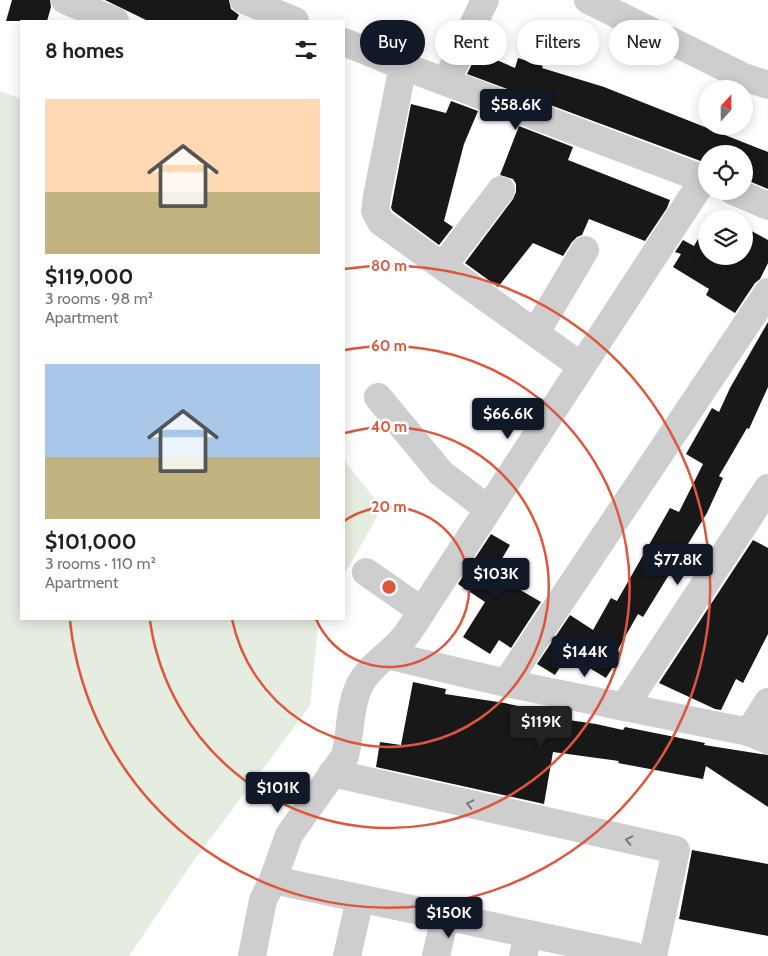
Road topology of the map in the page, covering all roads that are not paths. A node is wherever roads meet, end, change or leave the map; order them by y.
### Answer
1 (65, 0) edge
2 (244, 0) edge
3 (485, 0) edge
4 (588, 0) edge
5 (113, 20) edge
6 (292, 20) edge
7 (345, 42) edge
8 (403, 66) junction
9 (446, 82) junction
10 (768, 85) edge
11 (698, 176) edge
12 (501, 190) dead end
13 (698, 190) edge
14 (753, 199) edge
15 (768, 206) edge
16 (585, 250) dead end
17 (443, 266) junction
18 (768, 292) edge
19 (536, 332) junction
20 (581, 366) junction
21 (378, 397) dead end
22 (768, 488) edge
23 (488, 509) junction
24 (366, 572) dead end
25 (422, 611) junction
26 (387, 656) junction
27 (506, 683) junction
28 (768, 702) edge
29 (624, 707) junction
30 (759, 736) edge
31 (332, 773) junction
32 (273, 880) junction
33 (360, 899) junction
34 (445, 917) junction
35 (526, 945) edge
36 (252, 956) edge
37 (348, 956) edge
38 (436, 956) edge
39 (634, 956) edge
40 (653, 956) edge

1 - 5 street
2 - 6 street
3 - 9 street
4 - 10 street
7 - 8 street
8 - 9 street
8 - 17 street
9 - 11 street
12 - 17 street
13 - 20 street
14 - 15 street
16 - 19 street
17 - 19 street
18 - 27 street
19 - 20 street
20 - 23 street
21 - 23 street
22 - 29 street
23 - 25 street
24 - 25 street
25 - 26 street
26 - 27 street
26 - 31 street
27 - 29 street
28 - 30 street
29 - 30 street
31 - 32 street
40 -> 31 street
32 - 33 street
32 - 36 street
33 - 34 street
33 - 37 street
34 - 35 street
34 - 38 street
35 - 39 street

